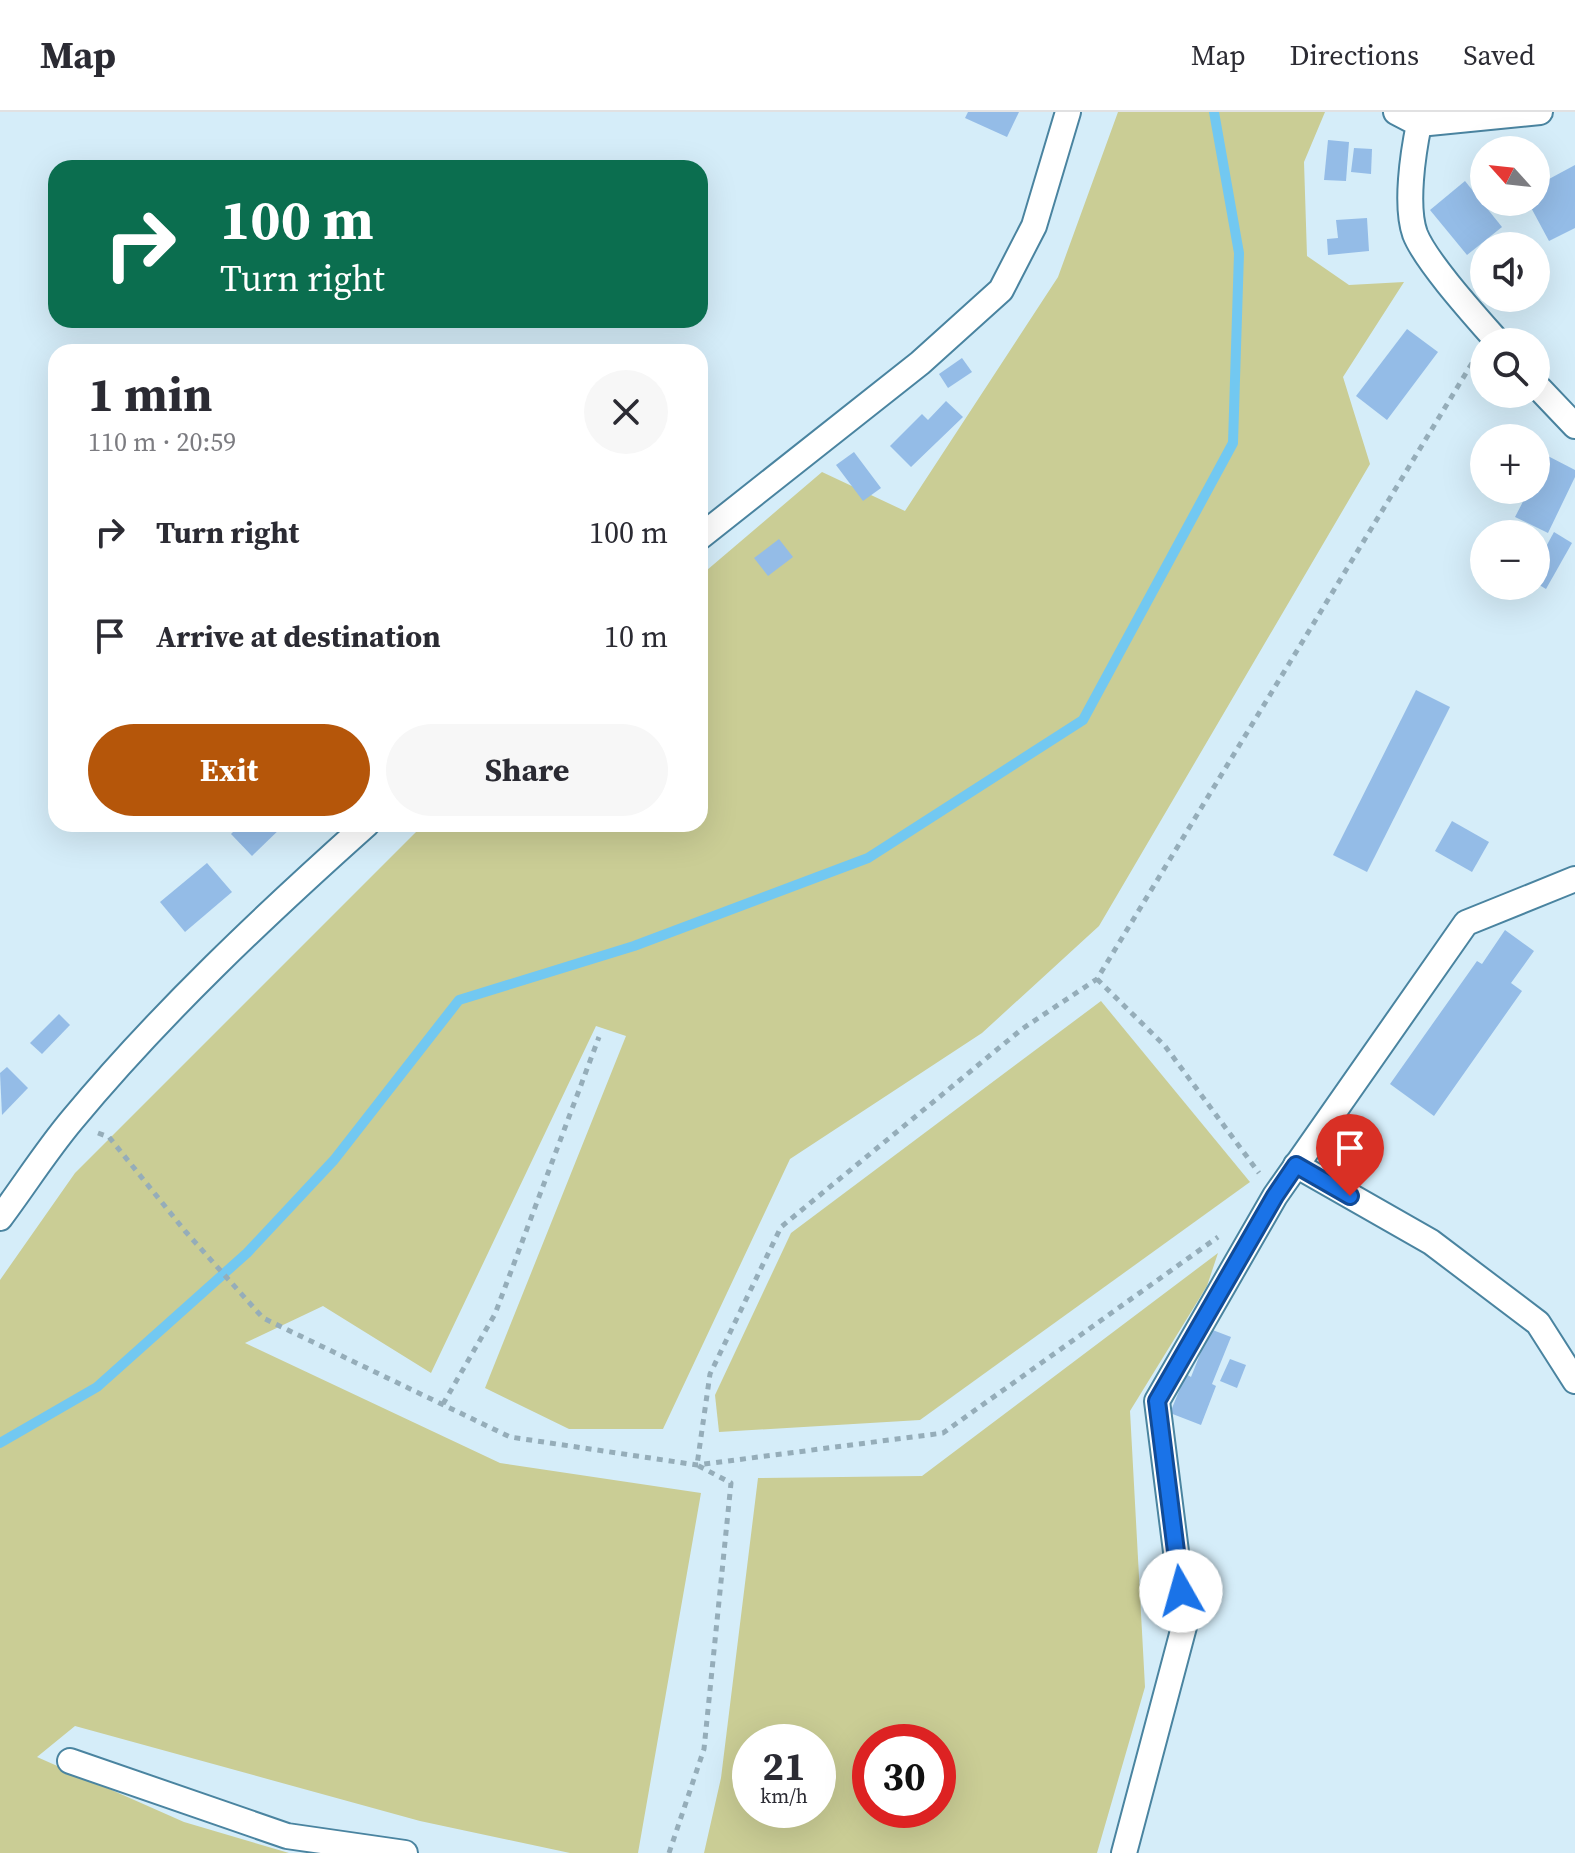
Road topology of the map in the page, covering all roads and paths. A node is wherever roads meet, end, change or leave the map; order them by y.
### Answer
1 (1068, 112) edge
2 (1396, 112) edge
3 (1540, 112) edge
4 (1419, 124) junction
5 (1486, 328) edge
6 (1470, 367) edge
7 (1550, 400) edge
8 (1575, 426) edge
9 (708, 531) edge
10 (358, 832) edge
11 (1575, 879) edge
12 (1097, 979) junction
13 (599, 1037) dead end
14 (71, 1121) junction
15 (1296, 1165) junction
16 (1275, 1196) junction
17 (0, 1218) edge
18 (1224, 1232) dead end
19 (1575, 1381) edge
20 (443, 1404) junction
21 (697, 1465) junction
22 (70, 1761) dead end
23 (405, 1853) edge
24 (669, 1853) edge
25 (1124, 1853) edge

1 - 9 street
2 - 4 street
3 - 4 street
4 - 5 street
6 - 12 path
7 - 8 street
10 - 14 street
11 - 15 street
12 - 16 path
12 - 21 path
13 - 20 path
14 - 17 street
14 - 20 path
15 - 16 street
15 - 19 street
16 - 25 street
18 - 21 path
20 - 21 path
21 - 24 path
22 - 23 street

